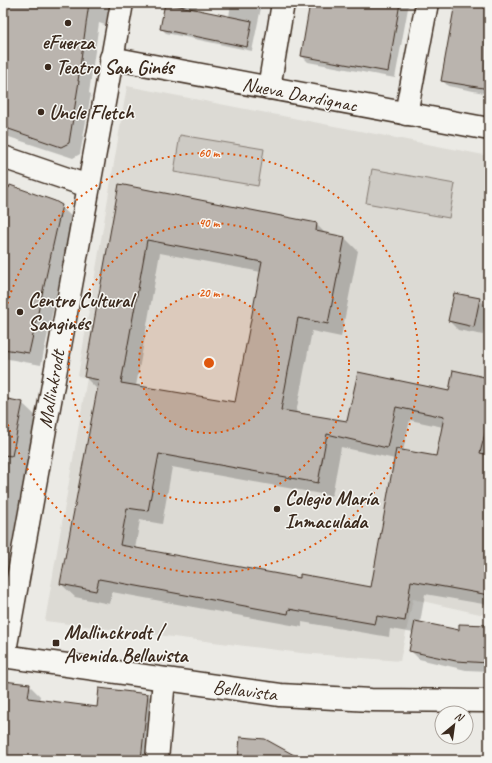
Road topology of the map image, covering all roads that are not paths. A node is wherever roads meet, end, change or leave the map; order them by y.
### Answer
1 (122, 3) edge
2 (283, 3) edge
3 (427, 3) edge
4 (111, 58) junction
5 (269, 88) junction
6 (406, 114) junction
7 (489, 129) edge
8 (3, 158) edge
9 (88, 186) junction
10 (4, 656) edge
11 (164, 679) junction
12 (489, 701) edge
13 (157, 760) edge

1 - 4 street, Mallinkrodt
2 - 5 street
3 - 6 street
4 - 5 street, Nueva Dardignac
4 - 9 street, Mallinkrodt
5 - 6 street, Nueva Dardignac
6 - 7 street, Nueva Dardignac
8 - 9 street
9 - 10 street, Mallinkrodt
10 - 11 street, Bellavista
11 - 12 street, Bellavista
11 - 13 street

